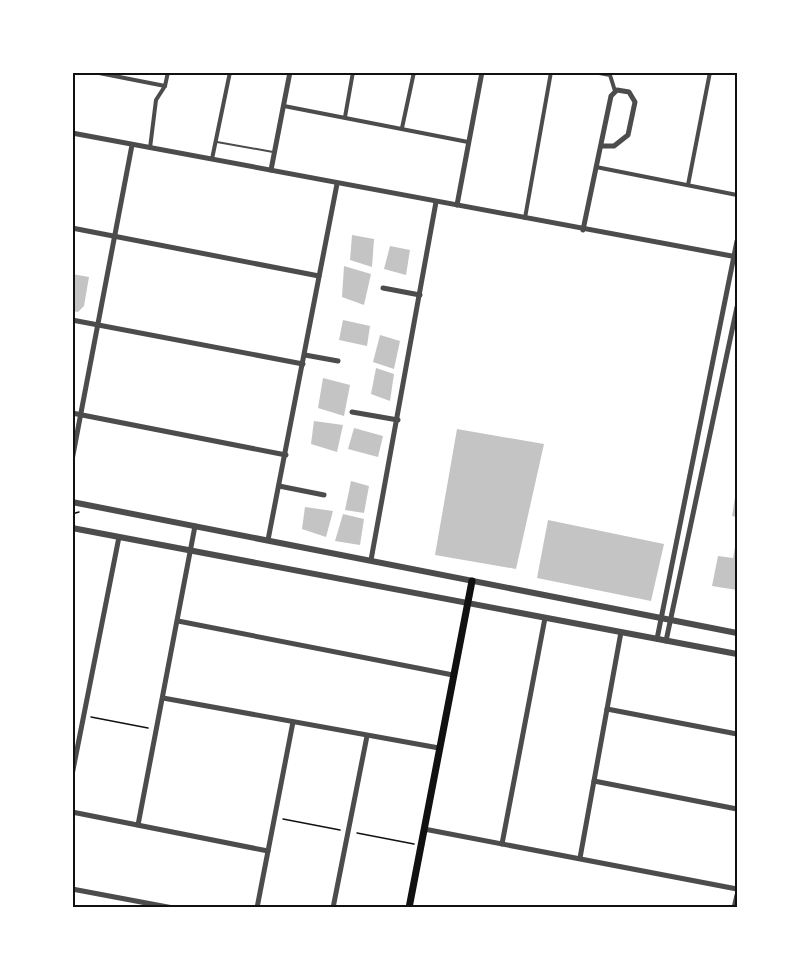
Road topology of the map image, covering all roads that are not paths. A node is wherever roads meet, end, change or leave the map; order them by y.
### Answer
1 (94, 72) edge
2 (168, 72) edge
3 (230, 72) edge
4 (290, 72) edge
5 (354, 72) edge
6 (414, 72) edge
7 (482, 72) edge
8 (551, 72) edge
9 (594, 72) edge
10 (710, 72) edge
11 (605, 73) edge
12 (165, 86) junction
13 (615, 91) junction
14 (284, 106) junction
15 (345, 117) junction
16 (402, 128) junction
17 (72, 133) edge
18 (216, 142) junction
19 (468, 142) junction
20 (132, 145) junction
21 (601, 146) junction
22 (150, 148) junction
23 (275, 153) junction
24 (212, 159) junction
25 (596, 167) junction
26 (271, 170) junction
27 (337, 184) junction
28 (687, 185) junction
29 (737, 195) edge
30 (436, 202) junction
31 (457, 205) junction
32 (525, 219) junction
33 (72, 228) edge
34 (583, 230) junction
35 (114, 237) junction
36 (737, 242) edge
37 (736, 256) edge
38 (319, 276) junction
39 (383, 288) dead end
40 (420, 295) junction
41 (737, 307) edge
42 (72, 320) edge
43 (96, 325) junction
44 (305, 355) junction
45 (338, 361) dead end
46 (303, 364) junction
47 (352, 412) dead end
48 (72, 413) edge
49 (81, 415) junction
50 (398, 420) junction
51 (286, 455) junction
52 (72, 460) edge
53 (279, 486) junction
54 (324, 495) dead end
55 (72, 502) edge
56 (195, 526) junction
57 (72, 528) edge
58 (119, 537) junction
59 (268, 540) junction
60 (190, 550) junction
61 (371, 560) junction
62 (472, 581) junction
63 (467, 603) junction
64 (545, 618) junction
65 (661, 618) junction
66 (671, 620) junction
67 (178, 621) junction
68 (621, 632) junction
69 (737, 633) edge
70 (657, 639) junction
71 (666, 641) junction
72 (737, 654) edge
73 (453, 675) junction
74 (163, 698) junction
75 (607, 708) junction
76 (293, 722) junction
77 (737, 734) edge
78 (367, 736) junction
79 (439, 748) junction
80 (72, 775) edge
81 (594, 781) junction
82 (737, 809) edge
83 (72, 812) edge
84 (138, 825) junction
85 (424, 829) junction
86 (502, 843) junction
87 (268, 851) junction
88 (580, 858) junction
89 (72, 889) edge
90 (737, 889) edge
91 (737, 896) edge
92 (172, 908) edge
93 (257, 908) edge
94 (333, 908) edge
95 (412, 908) edge
96 (734, 908) edge

1 - 12 street
2 - 12 street
3 - 18 street
4 - 14 street
5 - 15 street
6 - 16 street
7 - 19 street
8 - 32 street
9 - 11 street
10 - 28 street
11 - 13 street
12 - 22 street
13 - 21 street
13 - 21 street
14 - 15 street
14 - 23 street
15 - 16 street
16 - 19 street
17 - 20 street
18 - 23 lane
18 - 24 street
19 - 31 street
20 - 22 street
20 - 35 street
21 - 25 street
22 - 24 street
23 - 26 street
24 - 26 street
25 - 28 street
25 - 34 street
26 - 27 street
27 - 30 street
27 - 38 street
28 - 29 street
30 - 31 street
30 - 40 street
31 - 32 street
32 - 34 street
33 - 35 street
34 - 37 street
35 - 38 street
35 - 43 street
36 - 37 street
37 - 65 street
38 - 44 street
39 - 40 street
40 - 50 street
41 - 66 street
42 - 43 street
43 - 46 street
43 - 49 street
44 - 45 street
44 - 46 street
46 - 51 street
47 - 50 street
48 - 49 street
49 - 51 street
49 - 52 street
50 - 61 street
51 - 53 street
53 - 54 street
53 - 59 street
55 - 56 street
56 - 59 street
56 - 60 street
57 - 58 street
58 - 60 street
58 - 80 street
59 - 61 street
60 - 63 street
60 - 67 street
61 - 62 street
62 - 63 main road
62 - 65 street
63 - 64 street
63 - 73 main road
64 - 68 street
64 - 86 street
65 - 66 street
65 - 70 street
66 - 69 street
66 - 71 street
67 - 73 street
67 - 74 street
68 - 70 street
68 - 75 street
70 - 71 street
71 - 72 street
73 - 79 main road
74 - 76 street
74 - 84 street
75 - 77 street
75 - 81 street
76 - 78 street
76 - 87 street
78 - 79 street
78 - 94 street
79 - 85 main road
81 - 82 street
81 - 88 street
83 - 84 street
84 - 87 street
85 - 86 street
85 - 95 main road
86 - 88 street
87 - 93 street
88 - 90 street
89 - 92 street
91 - 96 street

